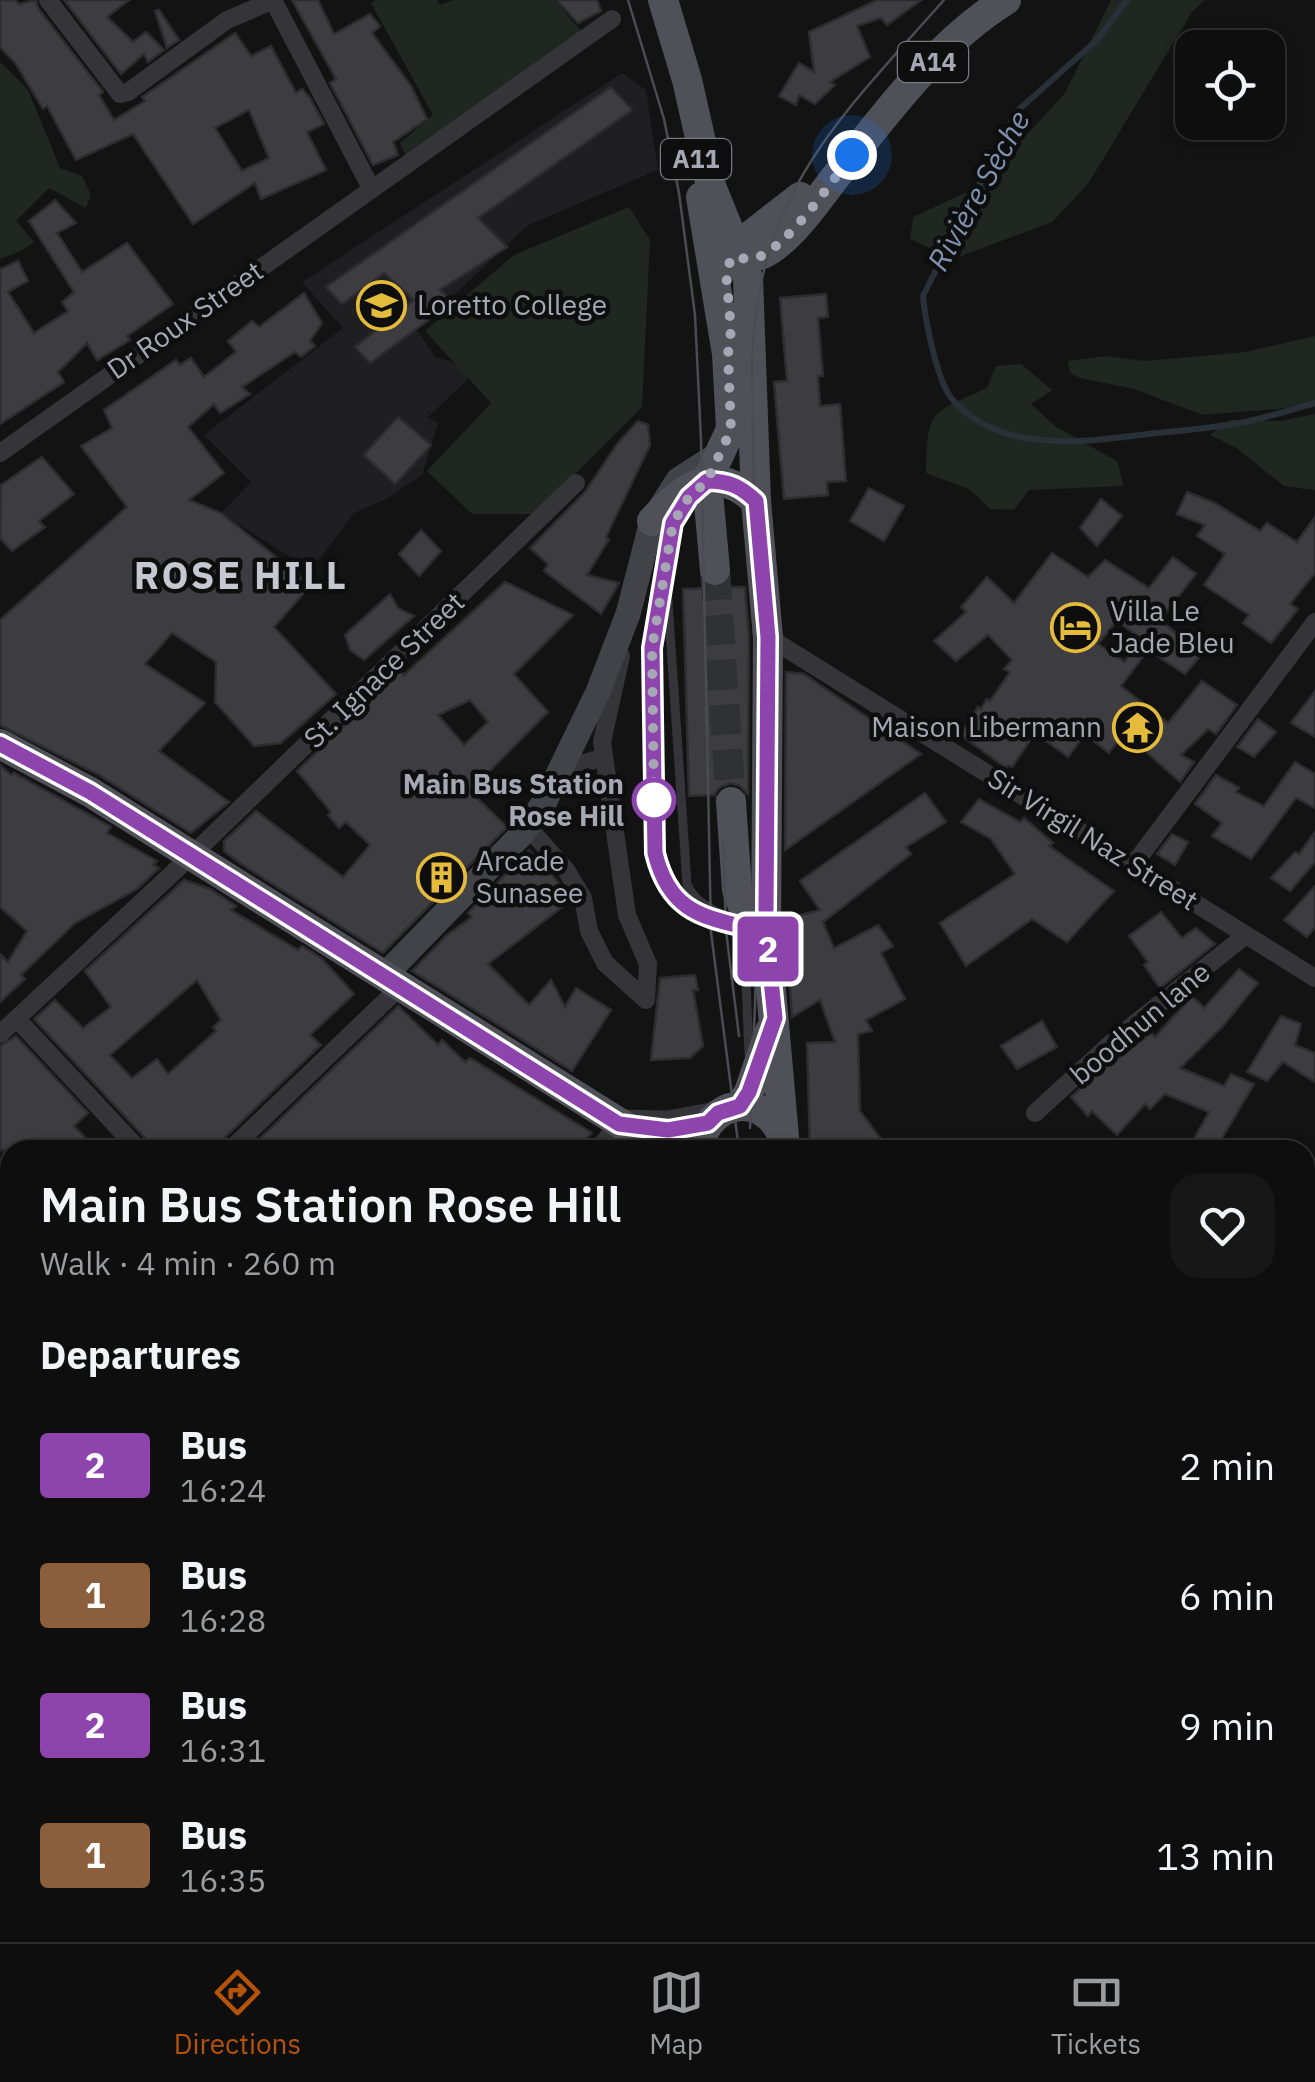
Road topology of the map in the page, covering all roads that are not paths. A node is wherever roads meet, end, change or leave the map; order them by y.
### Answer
1 (48, 0) edge
2 (273, 0) edge
3 (1006, 0) edge
4 (662, 2) edge
5 (612, 19) dead end
6 (687, 80) junction
7 (711, 186) junction
8 (371, 188) junction
9 (794, 214) junction
10 (730, 250) junction
11 (749, 322) junction
12 (720, 453) junction
13 (0, 454) edge
14 (707, 481) junction
15 (576, 484) dead end
16 (756, 501) junction
17 (652, 521) junction
18 (716, 570) tunnel mouth
19 (666, 572) junction
20 (628, 614) junction
21 (1315, 622) edge
22 (768, 637) junction
23 (0, 744) edge
24 (604, 757) junction
25 (561, 770) junction
26 (731, 802) tunnel mouth
27 (528, 826) junction
28 (191, 856) junction
29 (1134, 864) junction
30 (753, 929) junction
31 (1246, 935) junction
32 (1315, 978) edge
33 (391, 982) junction
34 (775, 1018) junction
35 (17, 1019) junction
36 (0, 1034) edge
37 (736, 1097) junction
38 (581, 1100) junction
39 (1035, 1113) dead end
40 (622, 1126) junction
41 (703, 1136) edge
42 (129, 1140) edge
43 (240, 1140) edge
44 (607, 1140) edge
45 (646, 1140) edge
46 (783, 1140) edge
47 (785, 1140) edge

1 - 2 street
2 - 8 street
3 - 9 main road, A14
4 - 6 main road, A11
5 - 8 street, Dr Roux Street
6 - 7 main road, A11
6 - 10 main road, A11
7 - 9 main road
7 - 10 main road, A11
8 - 13 street, Dr Roux Street
9 - 10 main road, A14
9 - 11 main road
10 - 11 main road, A11
10 - 12 main road, A11
11 - 16 main road, A11
12 - 14 main road, A11
12 - 17 street
14 - 16 main road
14 - 17 main road
14 - 18 main road
14 - 19 lane
15 - 28 street, St. Ignace Street
16 - 22 main road, A11
17 - 20 street
19 - 30 lane
19 - 30 lane
20 - 24 street
20 - 25 street
21 - 29 street
22 - 29 street, Sir Virgil Naz Street
22 - 30 main road, A11
23 - 28 main road
24 - 25 street
24 - 27 street
25 - 27 street
26 - 30 main road, A11
27 - 33 street
28 - 33 main road
28 - 35 street, St. Ignace Street
29 - 31 street, Sir Virgil Naz Street
30 - 34 main road, A11
30 - 37 lane
31 - 32 street, Sir Virgil Naz Street
31 - 39 street, boodhun lane
33 - 38 main road
33 - 43 street
34 - 37 main road, A11
34 - 47 main road, A11
35 - 36 street, St. Ignace Street
35 - 42 street
37 - 38 lane
37 - 41 main road
37 - 46 main road
38 - 40 main road
40 - 41 main road
40 - 44 street
40 - 45 main road

